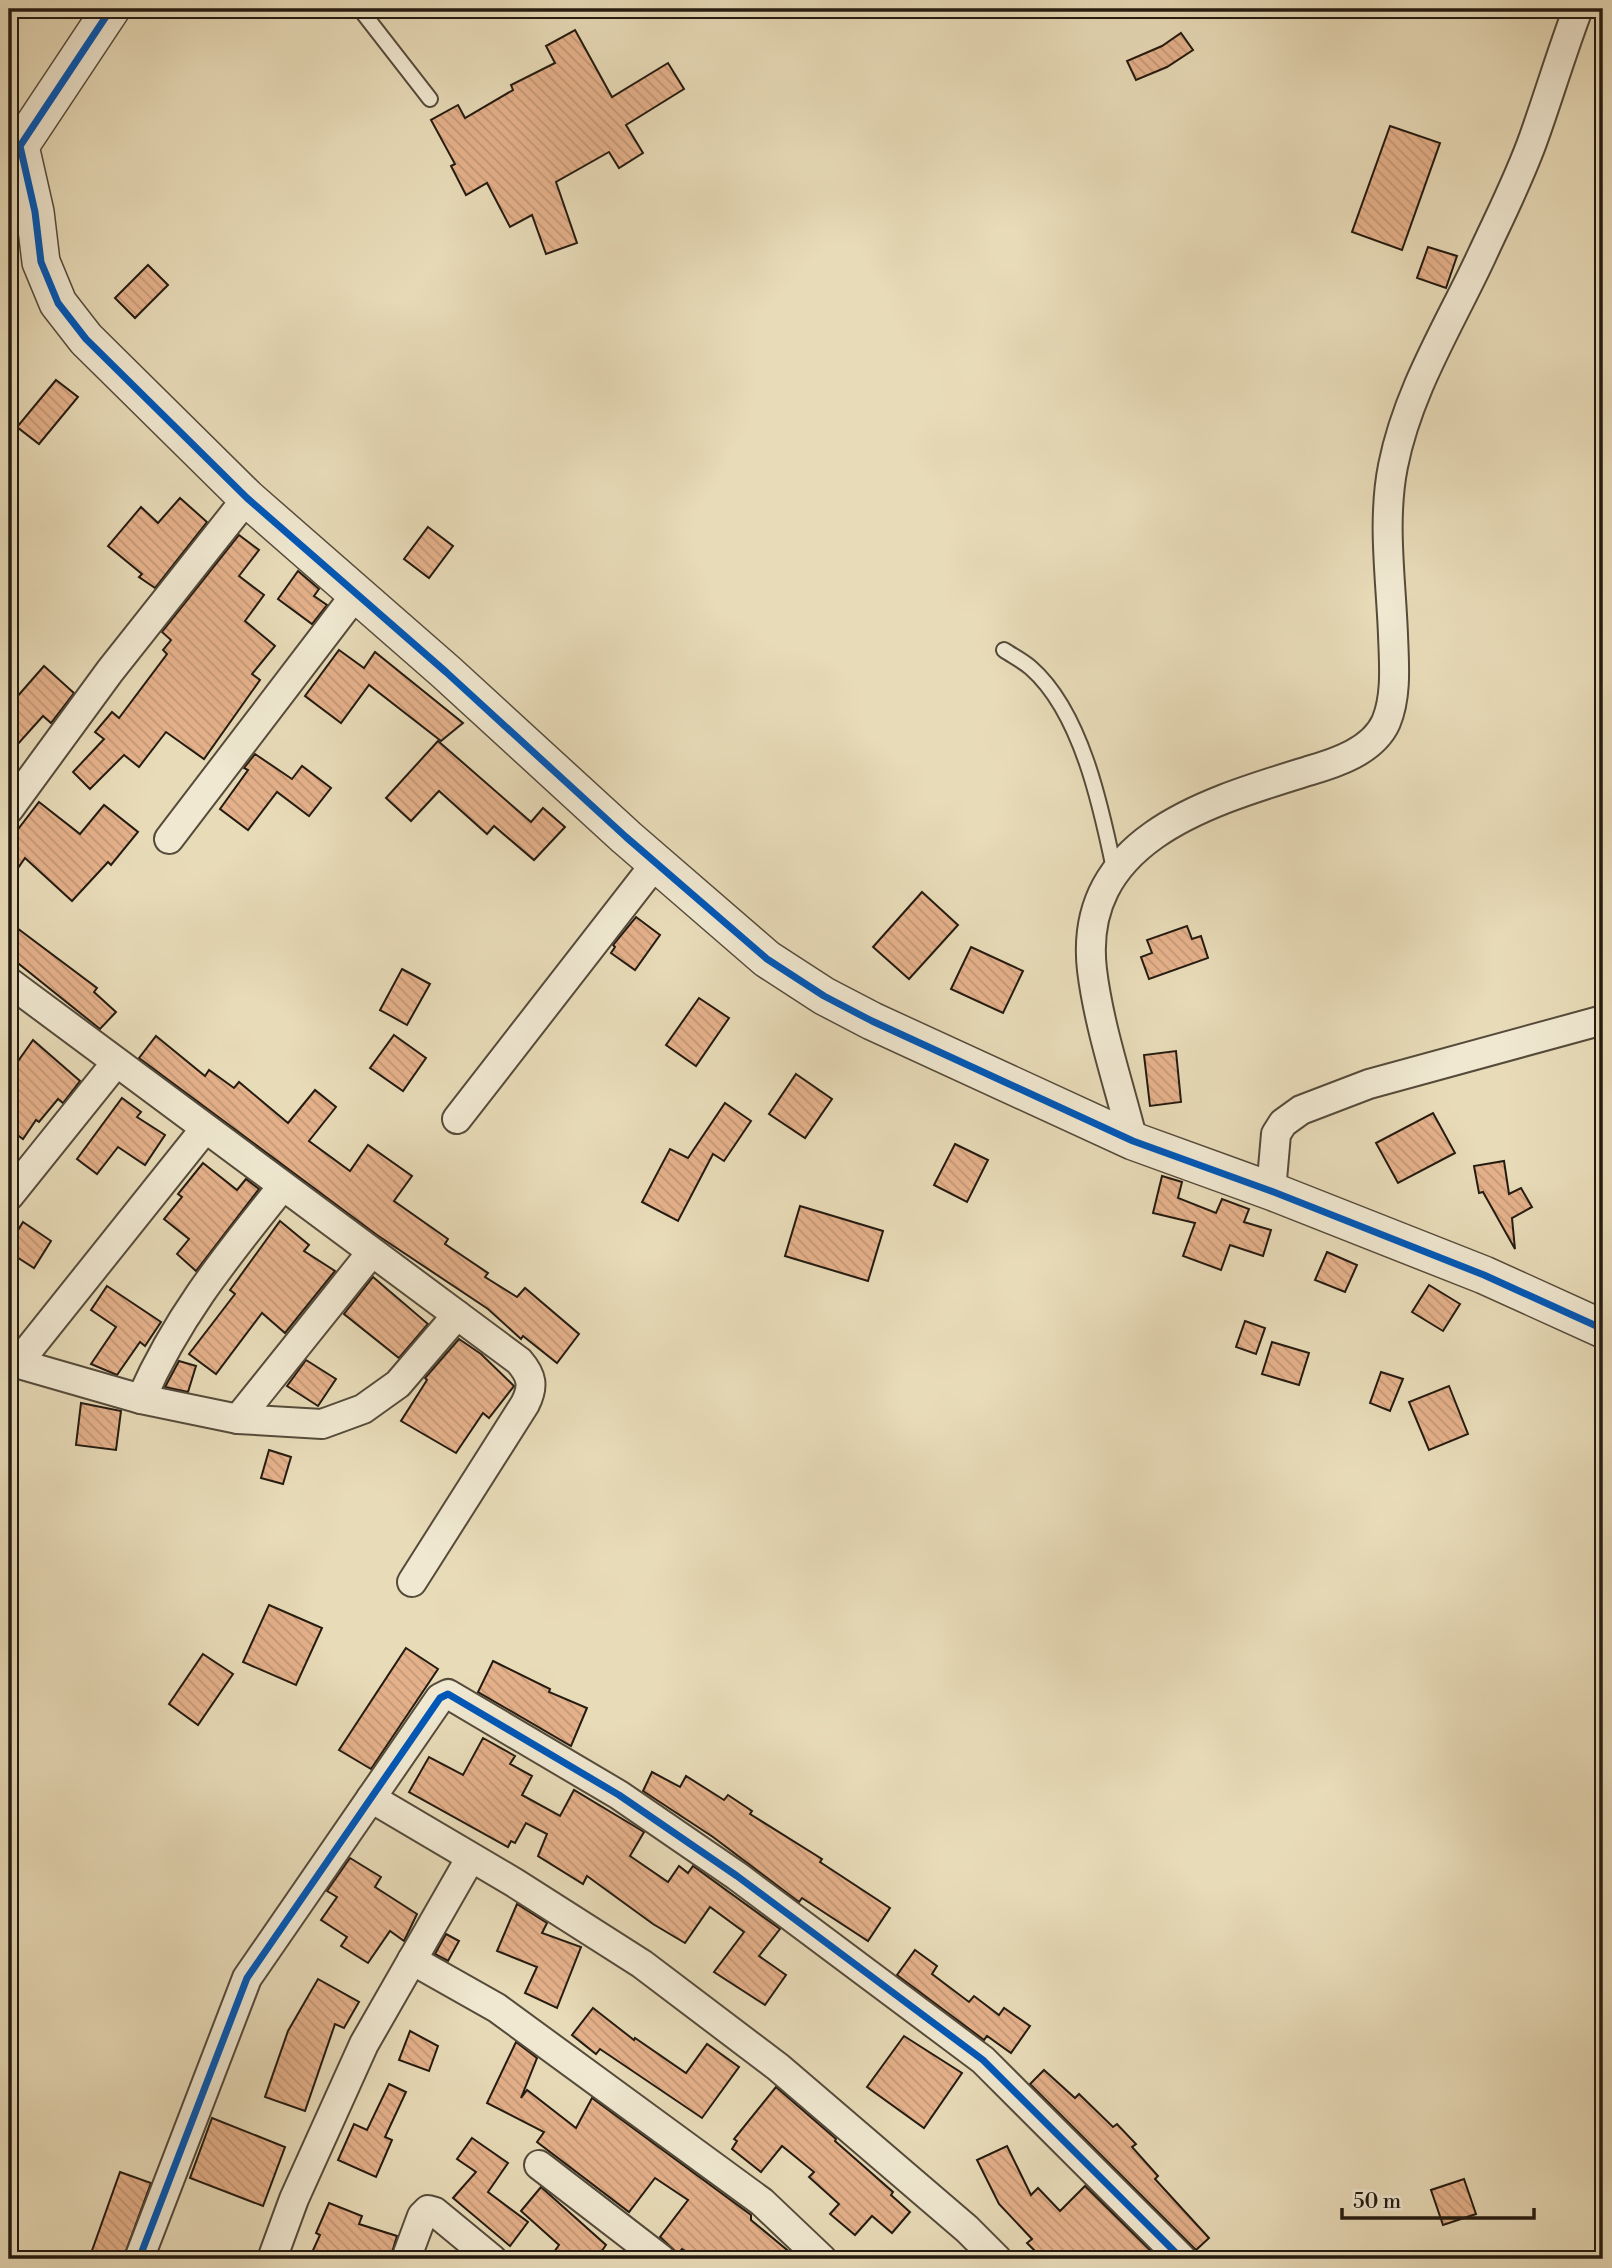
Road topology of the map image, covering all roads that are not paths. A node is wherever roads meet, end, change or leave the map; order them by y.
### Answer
1 (111, 9) edge
2 (360, 9) edge
3 (1578, 9) edge
4 (430, 99) dead end
5 (14, 134) edge
6 (247, 498) junction
7 (356, 594) junction
8 (1004, 650) dead end
9 (9, 809) edge
10 (169, 839) dead end
11 (656, 863) junction
12 (1114, 869) junction
13 (9, 982) edge
14 (1603, 1020) edge
15 (115, 1063) junction
16 (457, 1119) dead end
17 (204, 1130) junction
18 (1133, 1141) junction
19 (282, 1187) junction
20 (1271, 1191) junction
21 (9, 1196) edge
22 (371, 1252) junction
23 (457, 1315) junction
24 (1603, 1329) edge
25 (13, 1363) edge
26 (141, 1399) junction
27 (238, 1419) junction
28 (412, 1582) dead end
29 (370, 1798) junction
30 (470, 1859) junction
31 (412, 1960) junction
32 (539, 2165) dead end
33 (139, 2259) edge
34 (272, 2259) edge
35 (406, 2259) edge
36 (492, 2259) edge
37 (661, 2259) edge
38 (821, 2259) edge
39 (997, 2259) edge
40 (1182, 2259) edge

1 - 5 street
2 - 4 lane
3 - 12 street
5 - 6 street
6 - 7 street
6 - 9 street
7 - 10 street
7 - 11 street
8 - 12 lane
11 - 16 street
11 - 18 street
12 - 18 street
13 - 15 street
14 - 20 street
15 - 17 street
15 - 21 street
17 - 19 street
17 - 25 street
18 - 20 street
19 - 22 street
19 - 26 street
20 - 24 street
22 - 23 street
22 - 27 street
23 - 27 street
23 - 28 street
25 - 26 street
26 - 27 street
29 - 30 street
29 - 33 street
29 - 40 street
30 - 31 street
30 - 39 street
31 - 34 street
31 - 38 street
32 - 37 street
35 - 36 street

